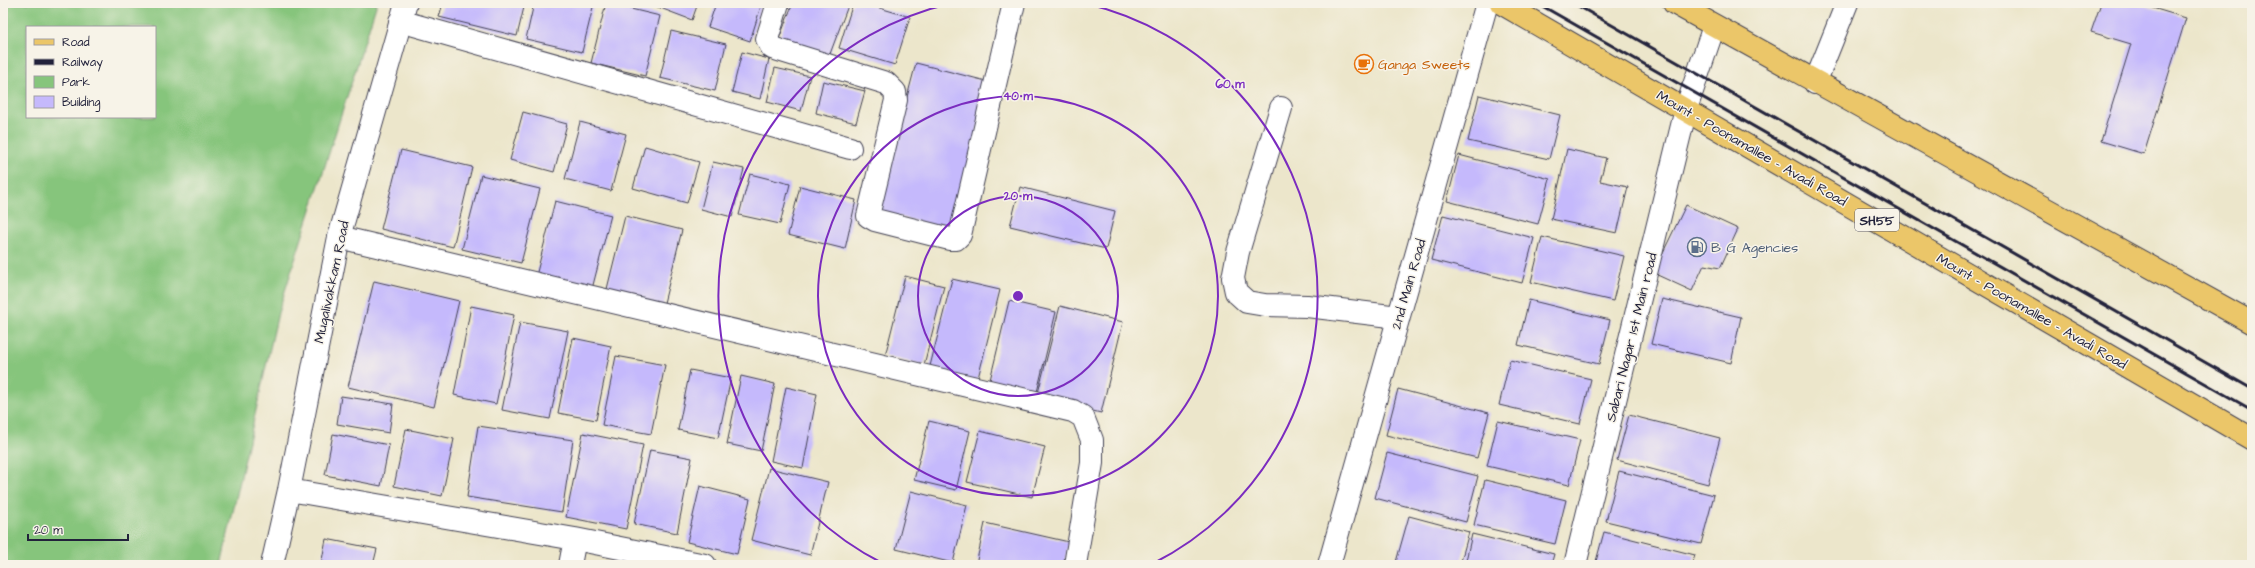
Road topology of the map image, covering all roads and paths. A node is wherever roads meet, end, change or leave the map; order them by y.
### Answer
1 (778, 3) edge
2 (1014, 3) edge
3 (1487, 3) edge
4 (1501, 3) edge
5 (1674, 3) edge
6 (1847, 3) edge
7 (403, 12) edge
8 (1714, 26) junction
9 (1815, 82) junction
10 (1281, 108) dead end
11 (1686, 109) junction
12 (850, 148) dead end
13 (339, 237) junction
14 (1399, 317) junction
15 (2252, 324) edge
16 (2252, 439) edge
17 (289, 490) junction
18 (575, 539) junction
19 (272, 565) edge
20 (570, 565) edge
21 (705, 565) edge
22 (1075, 565) edge
23 (1329, 565) edge
24 (1575, 565) edge

1 - 2 street
3 - 14 street, 2nd Main Road
4 - 11 main road, Mount - Poonamallee - Avadi Road / SH55
5 - 8 main road
6 - 9 street
7 - 12 street
7 - 13 street, Mugalivakkam Road
8 - 9 main road
8 - 11 street, Sabari Nagar 1st Main road
9 - 15 main road
10 - 14 street
11 - 16 main road, Mount - Poonamallee - Avadi Road / SH55
11 - 24 street, Sabari Nagar 1st Main road
13 - 17 street, Mugalivakkam Road
13 - 22 street
14 - 23 street, 2nd Main Road
17 - 18 street
17 - 19 street, Mugalivakkam Road
18 - 20 street
18 - 21 street

